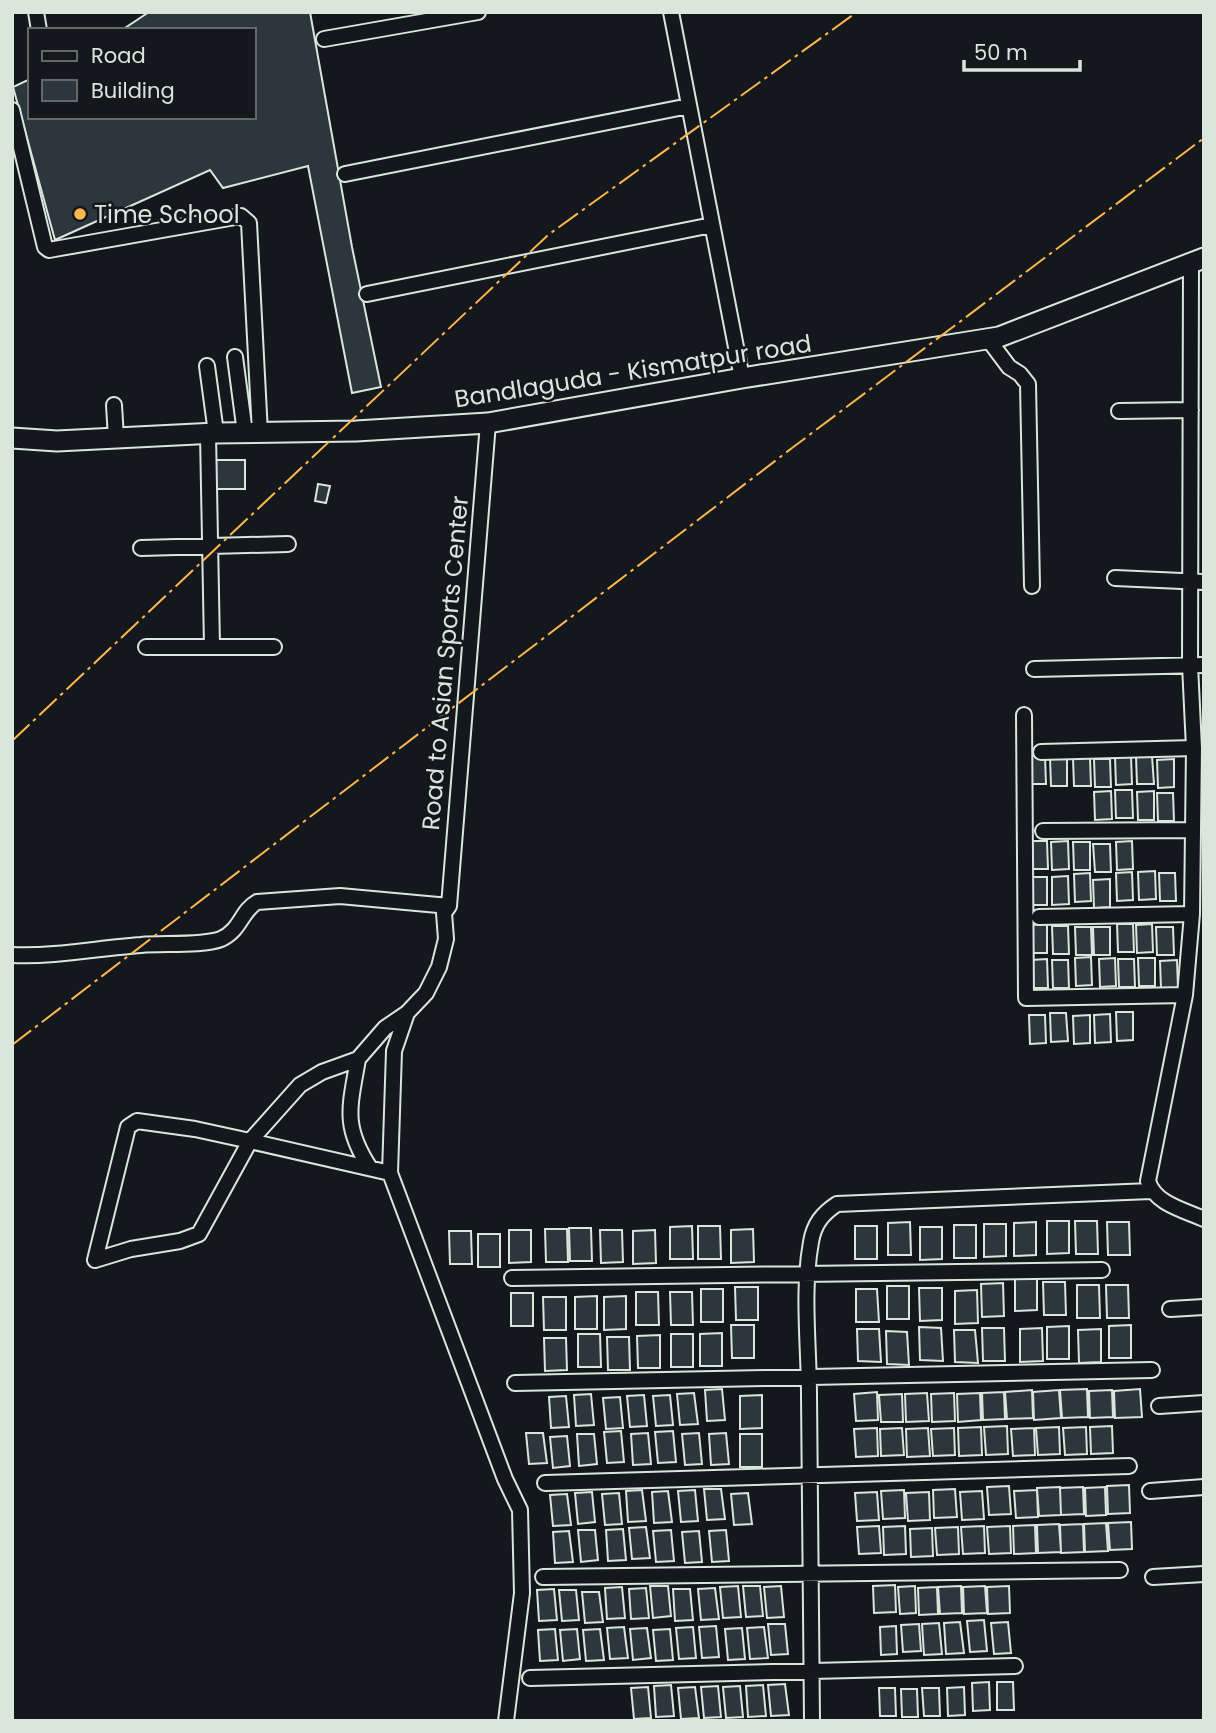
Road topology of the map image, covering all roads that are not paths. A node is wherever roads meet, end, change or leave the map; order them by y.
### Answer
1 (478, 12) edge
2 (671, 12) edge
3 (324, 39) dead end
4 (689, 106) junction
5 (12, 110) edge
6 (345, 174) dead end
7 (712, 225) junction
8 (1197, 261) edge
9 (368, 294) dead end
10 (988, 339) junction
11 (235, 356) dead end
12 (207, 366) dead end
13 (742, 378) junction
14 (114, 405) dead end
15 (1191, 410) junction
16 (1119, 411) dead end
17 (488, 423) junction
18 (253, 433) junction
19 (212, 434) junction
20 (12, 438) edge
21 (116, 438) junction
22 (1197, 496) edge
23 (288, 544) dead end
24 (210, 545) junction
25 (141, 548) dead end
26 (1115, 578) dead end
27 (1197, 582) edge
28 (1032, 586) dead end
29 (212, 646) junction
30 (274, 646) dead end
31 (146, 647) dead end
32 (1197, 665) edge
33 (1034, 669) dead end
34 (1024, 715) dead end
35 (1194, 748) junction
36 (1041, 752) dead end
37 (1193, 830) junction
38 (1043, 831) dead end
39 (449, 906) junction
40 (1192, 914) junction
41 (1039, 917) dead end
42 (12, 955) edge
43 (1185, 995) junction
44 (407, 1013) junction
45 (358, 1059) junction
46 (250, 1141) junction
47 (370, 1168) junction
48 (390, 1173) junction
49 (1151, 1191) junction
50 (1204, 1219) edge
51 (1102, 1270) dead end
52 (807, 1274) junction
53 (512, 1278) dead end
54 (1204, 1307) edge
55 (1170, 1309) dead end
56 (1152, 1370) dead end
57 (809, 1377) junction
58 (515, 1383) dead end
59 (1204, 1403) edge
60 (1159, 1406) dead end
61 (1129, 1466) dead end
62 (810, 1475) junction
63 (545, 1483) dead end
64 (1204, 1487) edge
65 (1150, 1491) dead end
66 (1120, 1570) dead end
67 (811, 1574) junction
68 (1204, 1574) edge
69 (544, 1577) dead end
70 (1153, 1577) dead end
71 (1015, 1666) dead end
72 (811, 1671) junction
73 (530, 1678) dead end
74 (506, 1721) edge
75 (812, 1721) edge

1 - 3 street
2 - 4 street
4 - 6 street
4 - 7 street
5 - 18 street
7 - 9 street
7 - 13 street
8 - 10 street, Bandlaguda - Kismatpur road
8 - 15 street
10 - 13 street, Bandlaguda - Kismatpur road
10 - 28 street
11 - 18 street
12 - 19 street
13 - 17 street, Bandlaguda - Kismatpur road
14 - 21 street
15 - 16 street
15 - 22 street
17 - 18 street, Bandlaguda - Kismatpur road
17 - 39 street, Road to Asian Sports Center
18 - 19 street, Bandlaguda - Kismatpur road
19 - 21 street, Bandlaguda - Kismatpur road
19 - 24 street
20 - 21 street, Bandlaguda - Kismatpur road
22 - 27 street
23 - 24 street
24 - 25 street
24 - 29 street
26 - 27 street
27 - 32 street
29 - 30 street
29 - 31 street
32 - 33 street
32 - 35 street
34 - 43 street
35 - 36 street
35 - 37 street
37 - 38 street
37 - 40 street
39 - 42 street
39 - 44 street, Road to Asian Sports Center
40 - 41 street
40 - 43 street
43 - 49 street
44 - 45 street
44 - 48 street
45 - 46 street
45 - 47 street
46 - 46 street
46 - 47 street
47 - 48 street
48 - 74 street
49 - 50 street
49 - 52 street
51 - 52 street
52 - 53 street
52 - 57 street
54 - 55 street
56 - 57 street
57 - 58 street
57 - 62 street
59 - 60 street
61 - 62 street
62 - 63 street
62 - 67 street
64 - 65 street
66 - 67 street
67 - 69 street
67 - 72 street
68 - 70 street
71 - 72 street
72 - 73 street
72 - 75 street

